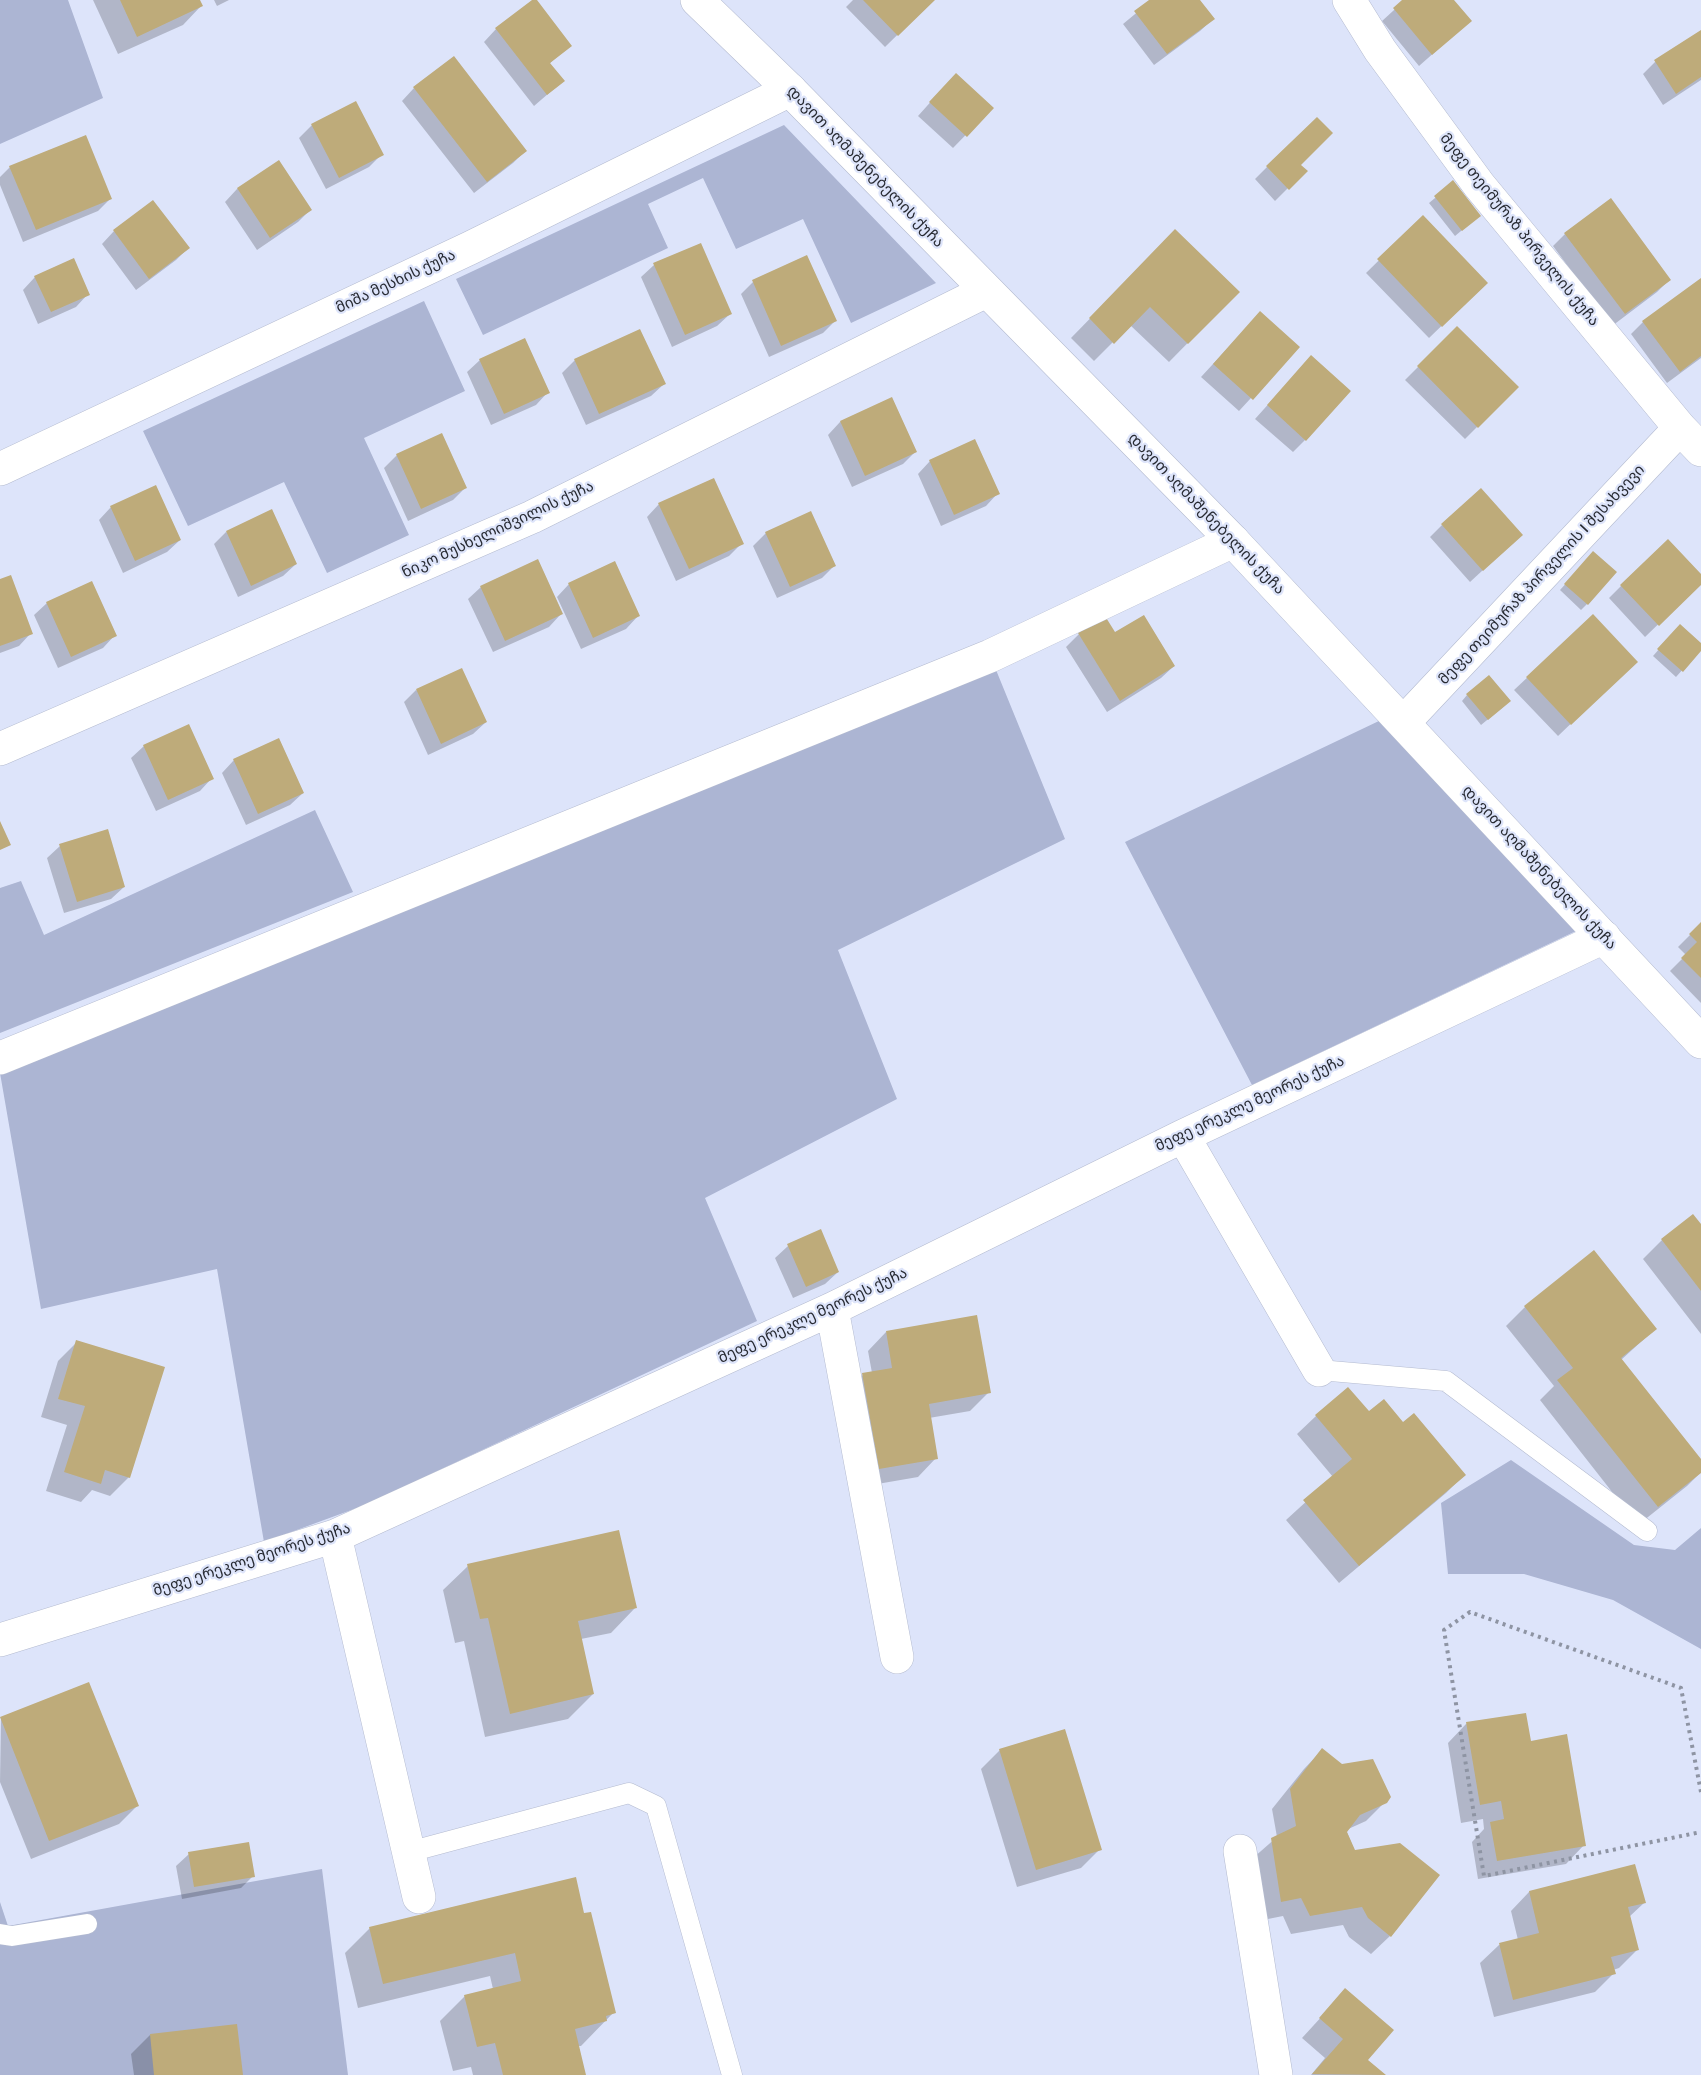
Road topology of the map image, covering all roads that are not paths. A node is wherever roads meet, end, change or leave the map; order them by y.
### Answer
1 (697, 0) edge
2 (1349, 0) edge
3 (790, 90) junction
4 (986, 291) junction
5 (1691, 439) edge
6 (0, 469) edge
7 (1233, 541) junction
8 (1404, 722) junction
9 (0, 749) edge
10 (1604, 937) junction
11 (1701, 1042) edge
12 (0, 1058) edge
13 (1183, 1136) junction
14 (832, 1309) junction
15 (1319, 1370) joint
16 (1647, 1531) dead end
17 (335, 1536) junction
18 (0, 1640) edge
19 (897, 1657) dead end
20 (1240, 1851) dead end
21 (409, 1852) junction
22 (419, 1897) dead end
23 (87, 1924) dead end
24 (0, 1934) edge
25 (732, 2075) edge
26 (1276, 2075) edge

1 - 3 street, დავით აღმაშენებელის ქუჩა
2 - 5 street, მეფე თეიმურაზ პირველის ქუჩა
3 - 4 street, დავით აღმაშენებელის ქუჩა
3 - 6 street, მიშა მესხის ქუჩა
4 - 7 street, დავით აღმაშენებელის ქუჩა
4 - 9 street, ნიკო მუსხელიშვილის ქუჩა
5 - 8 street, მეფე თეიმურაზ პირველის I შესახვევი
7 - 8 street, დავით აღმაშენებელის ქუჩა
7 - 12 street
8 - 10 street, დავით აღმაშენებელის ქუჩა
10 - 11 street, დავით აღმაშენებელის ქუჩა
10 - 13 street, მეფე ერეკლე მეორეს ქუჩა
13 - 14 street, მეფე ერეკლე მეორეს ქუჩა
13 - 15 street
14 - 17 street, მეფე ერეკლე მეორეს ქუჩა
14 - 19 street
15 - 16 lane
17 - 18 street, მეფე ერეკლე მეორეს ქუჩა
17 - 21 street
20 - 26 street
21 - 22 street
21 - 25 lane
23 - 24 lane

